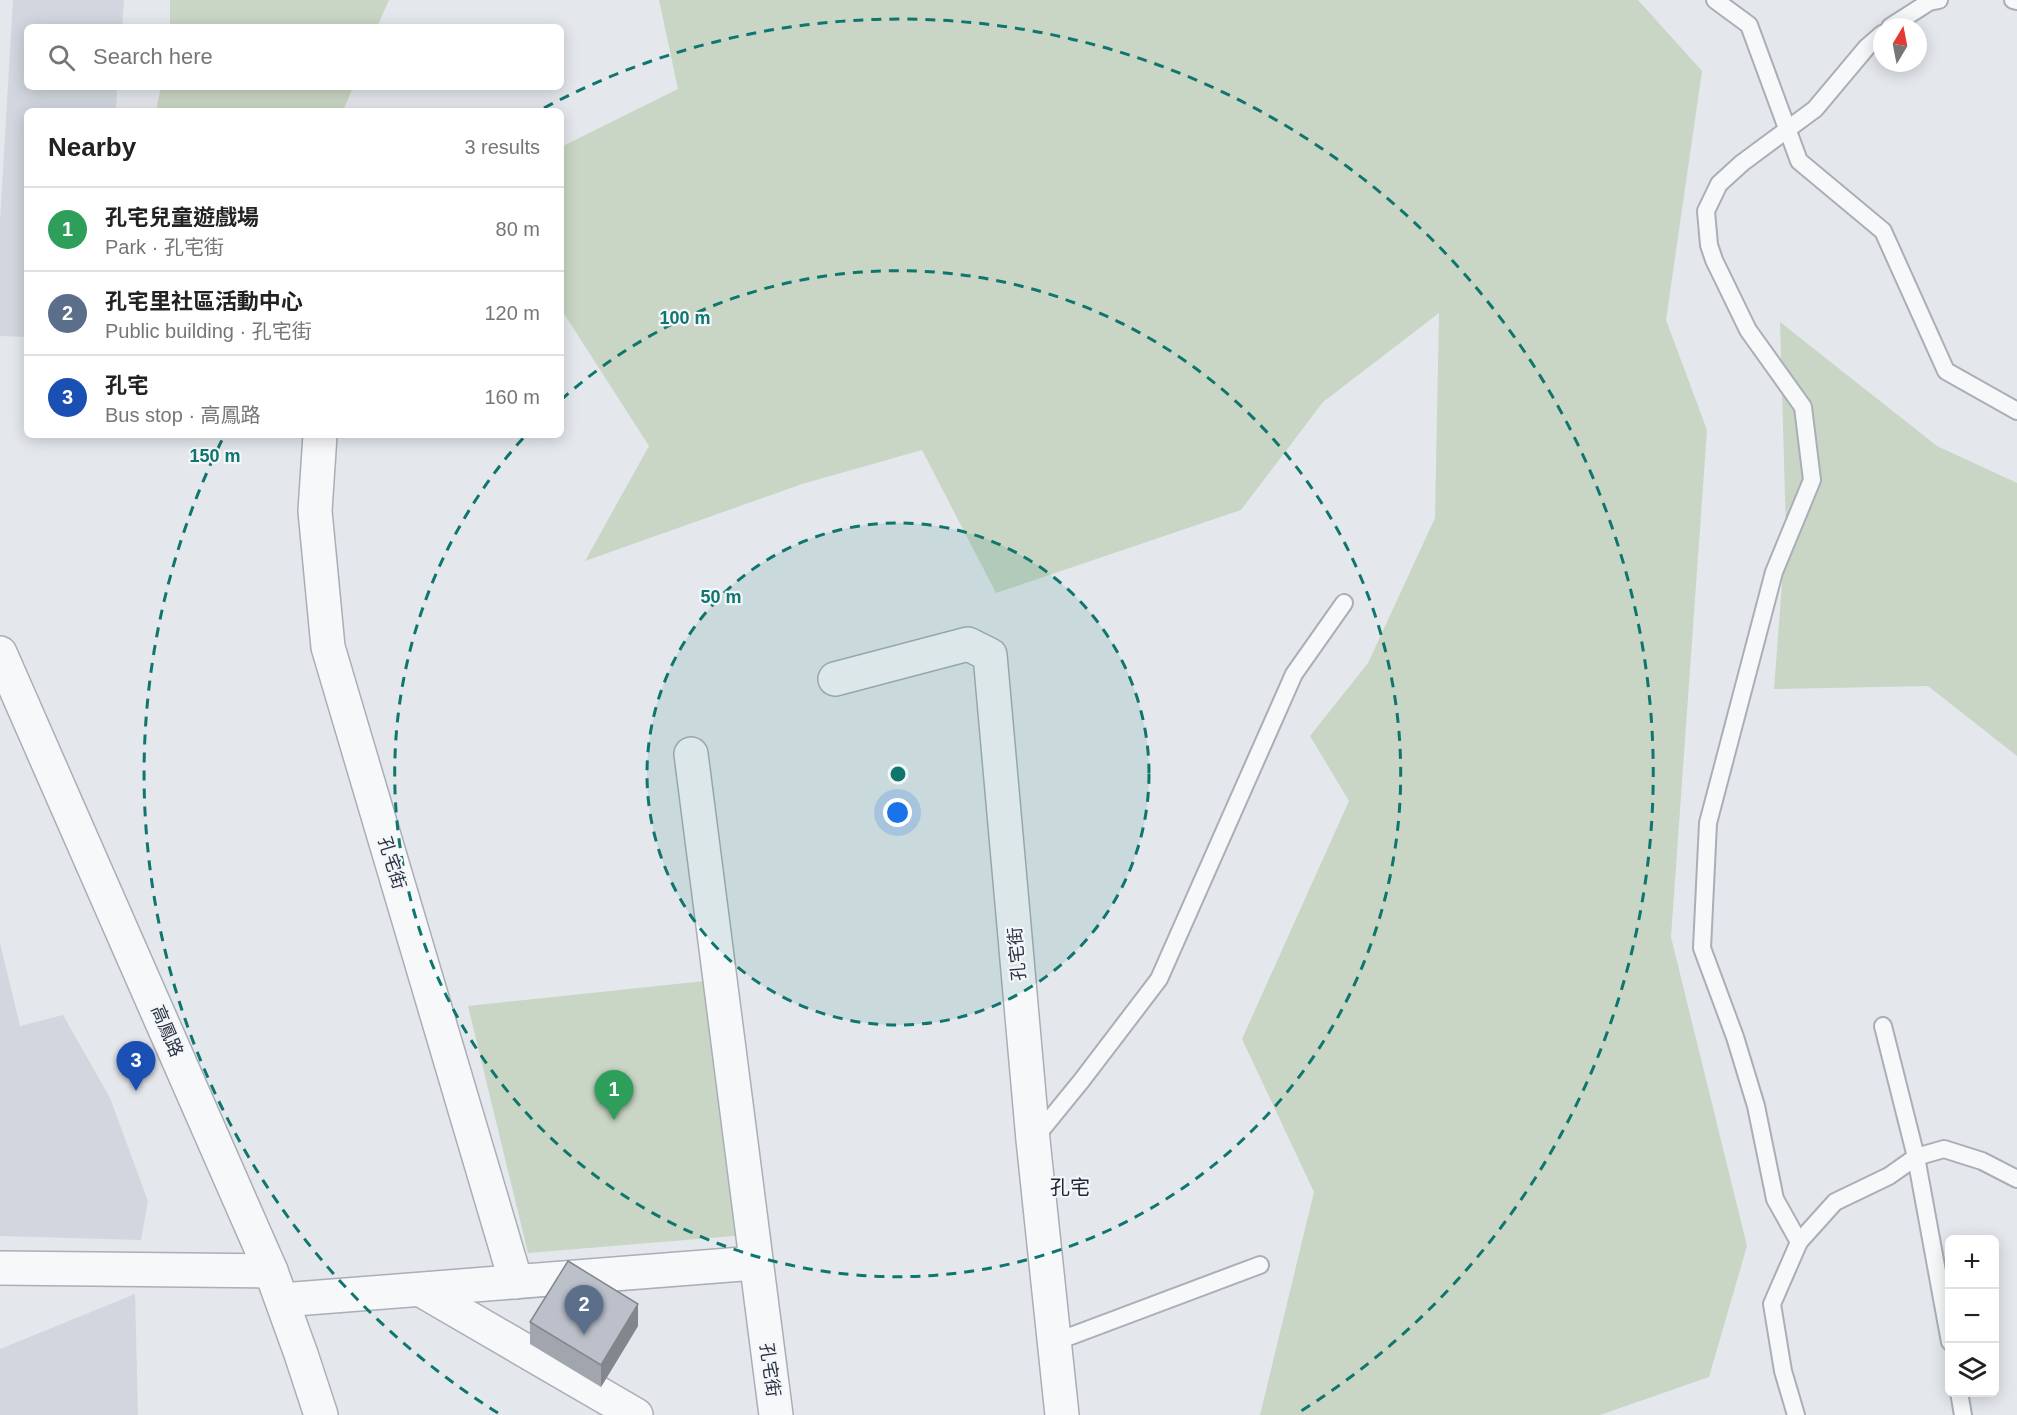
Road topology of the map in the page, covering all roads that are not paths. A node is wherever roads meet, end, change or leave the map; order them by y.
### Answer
1 (1715, 0) edge
2 (1939, 0) edge
3 (1904, 18) edge
4 (1873, 41) edge
5 (1788, 129) junction
6 (2017, 411) edge
7 (320, 438) edge
8 (1344, 603) dead end
9 (0, 653) edge
10 (835, 679) dead end
11 (691, 754) dead end
12 (1883, 1026) dead end
13 (1033, 1140) junction
14 (1916, 1157) junction
15 (2017, 1179) edge
16 (1799, 1242) junction
17 (756, 1263) junction
18 (1260, 1265) dead end
19 (0, 1269) edge
20 (516, 1282) junction
21 (277, 1286) junction
22 (421, 1290) junction
23 (1945, 1315) edge
24 (1055, 1342) junction
25 (1960, 1397) edge
26 (321, 1415) edge
27 (636, 1415) edge
28 (776, 1415) edge
29 (1062, 1415) edge
30 (1796, 1415) edge
31 (1963, 1415) edge

1 - 5 lane
2 - 3 lane
4 - 5 lane
5 - 6 lane
5 - 16 lane
7 - 20 street, 孔宅街
8 - 13 lane
9 - 21 street, 高鳳路
10 - 13 street, 孔宅街
11 - 17 street, 孔宅街
12 - 14 lane
13 - 24 street, 孔宅街
14 - 15 lane
14 - 16 lane
14 - 23 lane
16 - 30 lane
17 - 20 street
17 - 28 street, 孔宅街
18 - 24 lane
19 - 21 street
20 - 22 street
21 - 22 street
21 - 26 street, 高鳳路
22 - 27 street
24 - 29 street, 孔宅街
25 - 31 lane

